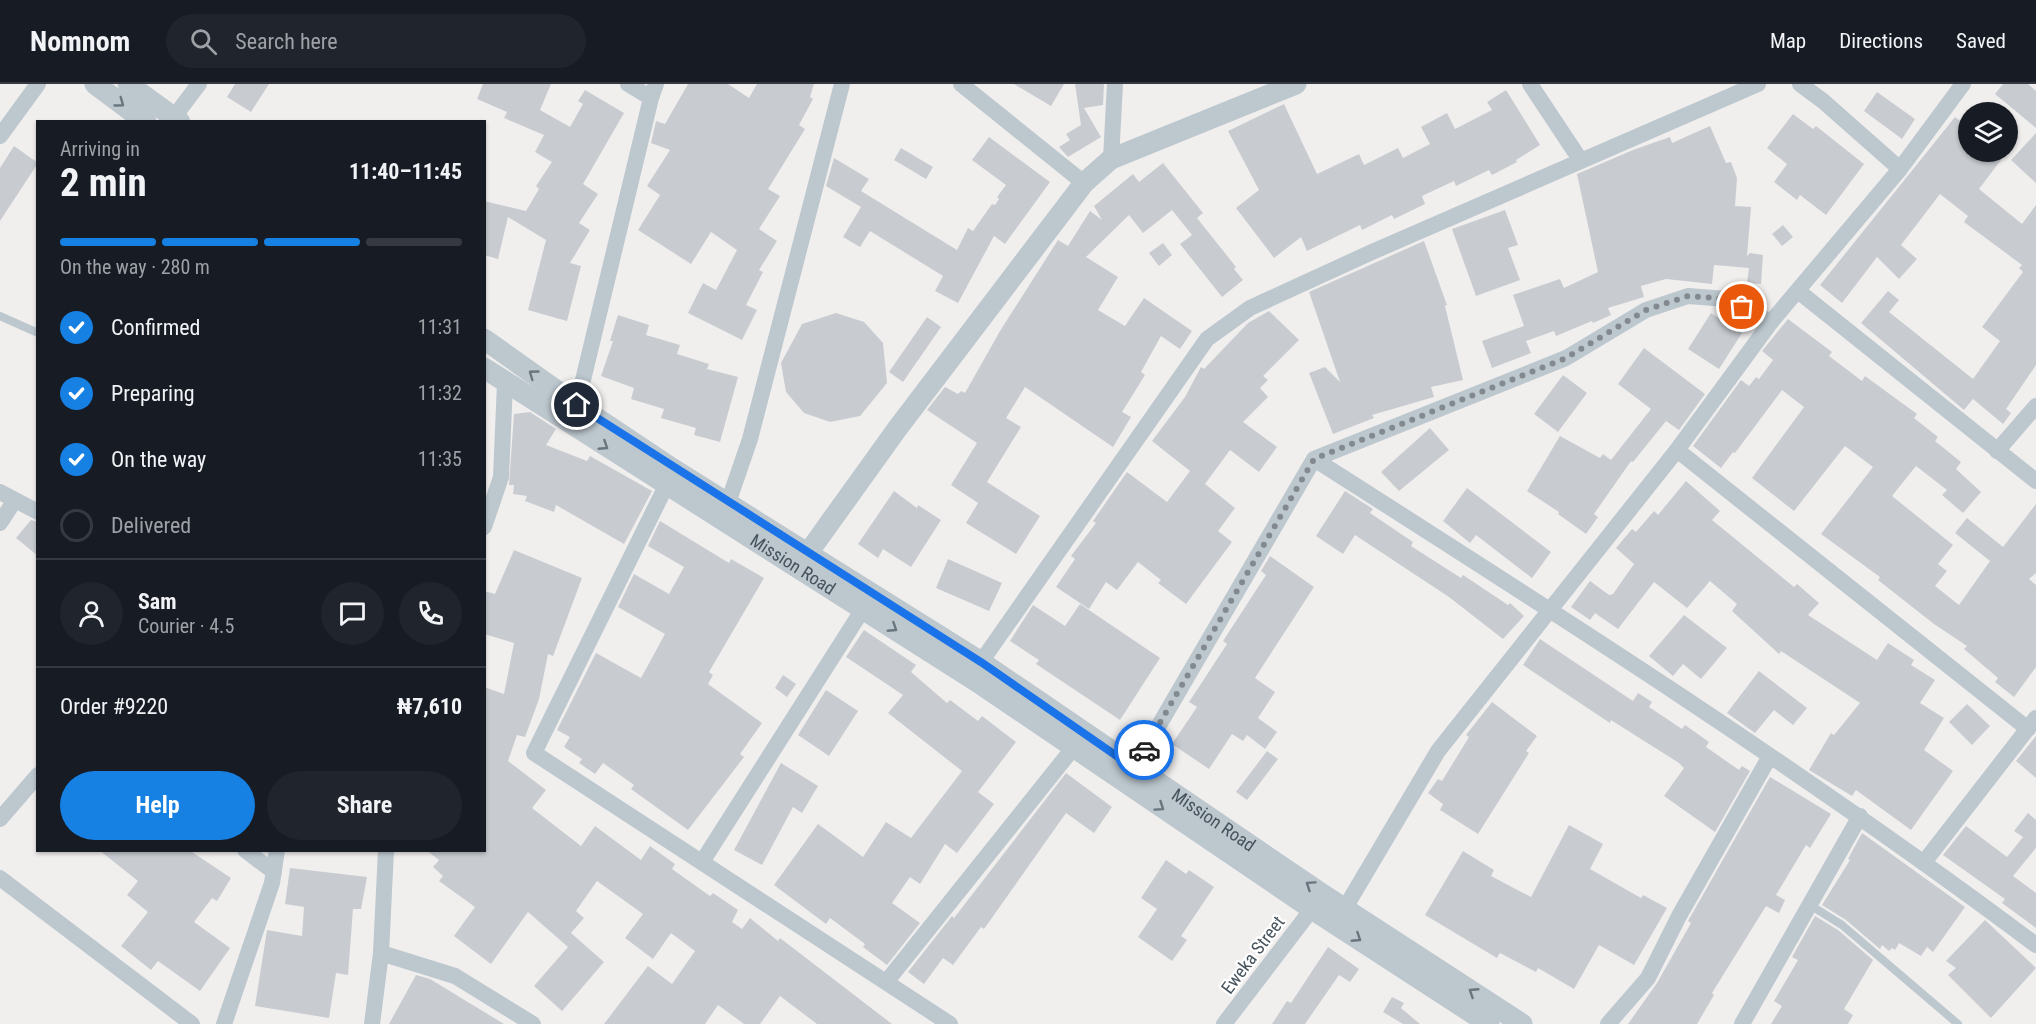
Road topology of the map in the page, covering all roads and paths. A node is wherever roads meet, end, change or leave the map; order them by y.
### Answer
1 (38, 84) edge
2 (95, 84) edge
3 (128, 84) edge
4 (199, 84) edge
5 (628, 84) edge
6 (842, 84) edge
7 (961, 84) edge
8 (1115, 84) edge
9 (1296, 84) edge
10 (1530, 84) edge
11 (1758, 84) edge
12 (1800, 84) edge
13 (1964, 84) edge
14 (653, 91) edge
15 (177, 119) edge
16 (143, 120) edge
17 (0, 136) edge
18 (1111, 159) junction
19 (1581, 161) junction
20 (1900, 169) junction
21 (1084, 183) junction
22 (1797, 291) junction
23 (0, 316) edge
24 (1771, 322) junction
25 (36, 332) edge
26 (486, 340) edge
27 (486, 369) edge
28 (505, 383) junction
29 (577, 405) junction
30 (2036, 406) edge
31 (1677, 450) junction
32 (1997, 451) junction
33 (1314, 459) junction
34 (2036, 481) edge
35 (666, 486) junction
36 (7, 496) edge
37 (728, 503) junction
38 (36, 511) edge
39 (486, 521) edge
40 (0, 523) edge
41 (808, 553) junction
42 (863, 609) junction
43 (1551, 609) junction
44 (981, 662) junction
45 (2032, 723) edge
46 (1074, 747) junction
47 (1770, 756) junction
48 (1129, 775) junction
49 (36, 777) edge
50 (1860, 816) junction
51 (0, 819) edge
52 (248, 852) edge
53 (277, 852) edge
54 (386, 852) edge
55 (1925, 861) junction
56 (702, 862) junction
57 (274, 872) junction
58 (0, 878) edge
59 (1810, 905) junction
60 (1345, 908) junction
61 (1312, 909) junction
62 (2036, 945) edge
63 (381, 952) junction
64 (887, 981) junction
65 (192, 1024) edge
66 (224, 1024) edge
67 (372, 1024) edge
68 (533, 1024) edge
69 (950, 1024) edge
70 (1224, 1024) edge
71 (1489, 1024) edge
72 (1522, 1024) edge
73 (1608, 1024) edge
74 (1742, 1024) edge
75 (1958, 1024) edge

1 - 17 street
2 -> 16 street
3 - 15 street
4 - 15 street
5 - 14 street
6 - 37 street
7 - 21 street
8 - 18 street
9 - 18 street
10 - 19 street
11 - 19 street
12 - 20 street
13 - 20 street
14 - 29 street
18 - 21 street
19 - 44 street
20 - 22 street
21 - 41 street
22 - 24 street
22 - 32 street
23 - 25 lane
24 - 31 street
24 - 33 street
29 -> 26 street, Mission Road
27 - 28 street, Mission Road
28 -> 35 street, Mission Road
28 - 39 street
29 - 37 street, Mission Road
30 - 32 street
31 - 43 street
31 - 45 street
32 - 34 street
33 - 43 street
33 - 48 street
35 - 42 street, Mission Road
35 - 56 street
36 - 38 street
36 - 40 street
37 - 41 street, Mission Road
41 - 44 street, Mission Road
42 -> 46 street, Mission Road
42 - 56 street
43 - 47 street
43 - 60 street
44 - 48 street, Mission Road
45 - 55 street
46 - 48 street, Mission Road
46 - 64 street
47 - 50 street
47 - 73 street
60 -> 48 street, Mission Road
48 -> 61 street, Mission Road
49 - 51 street
50 - 55 street
50 - 59 street
52 - 57 street
53 - 57 street
54 - 63 street
55 - 62 street
56 - 64 street
57 - 66 street
58 - 65 street
59 - 74 street
59 - 75 lane
72 -> 60 street, Mission Road
61 - 70 street, Eweka Street
61 -> 71 street, Mission Road
63 - 67 street
63 - 68 street
64 - 69 street

